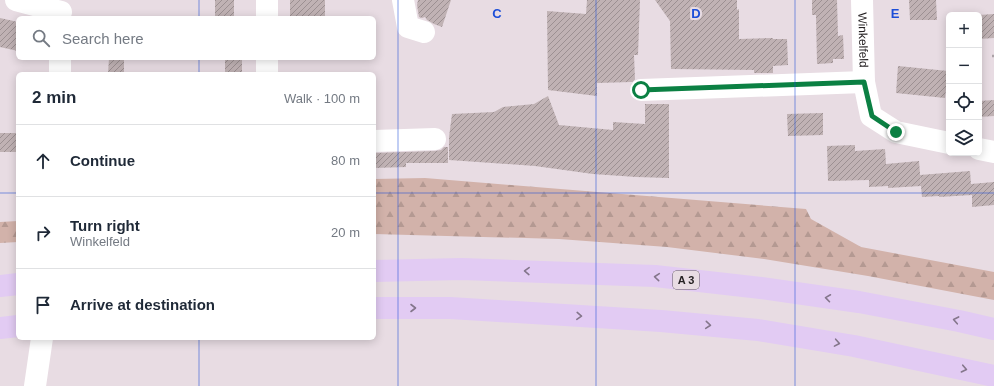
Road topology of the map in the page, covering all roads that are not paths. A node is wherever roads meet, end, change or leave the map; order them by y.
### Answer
1 (16, 0) edge
2 (267, 0) edge
3 (403, 0) edge
4 (862, 0) edge
5 (61, 10) edge
6 (267, 16) edge
7 (424, 32) dead end
8 (60, 60) edge
9 (267, 60) edge
10 (60, 72) edge
11 (267, 72) edge
12 (864, 82) junction
13 (641, 90) dead end
14 (435, 139) dead end
15 (376, 141) edge
16 (946, 142) edge
17 (982, 150) edge
18 (994, 152) edge
19 (376, 271) edge
20 (16, 284) edge
21 (0, 286) edge
22 (376, 308) edge
23 (994, 329) edge
24 (42, 340) edge
25 (994, 376) edge
26 (35, 386) edge

1 - 5 street
2 - 6 street
3 - 7 street
4 - 12 street, Winkelfeld
8 - 10 street
9 - 11 street
12 - 13 street
12 - 16 street, Winkelfeld
14 - 15 street
17 - 18 street
23 -> 19 highway, A 3
20 - 21 highway
22 -> 25 highway
24 - 26 street

